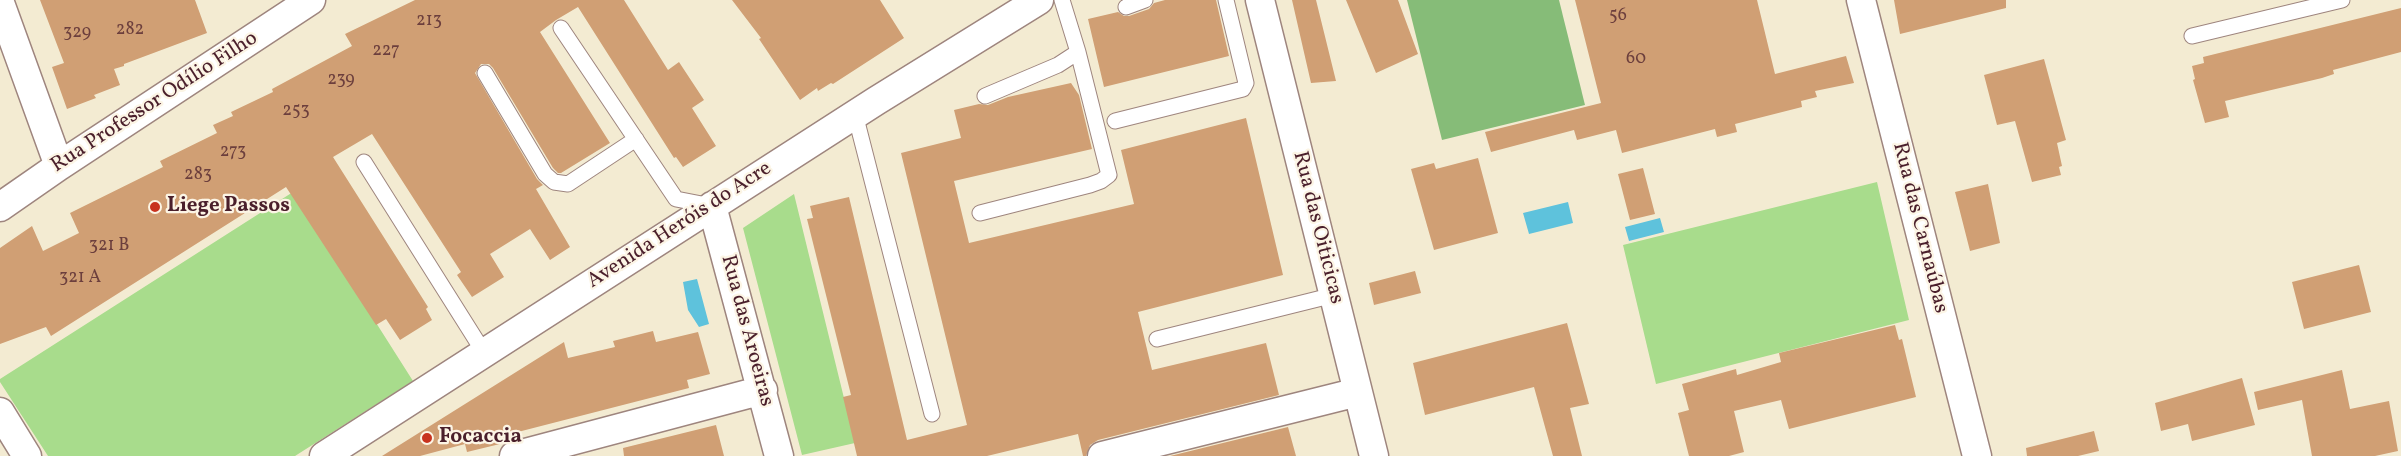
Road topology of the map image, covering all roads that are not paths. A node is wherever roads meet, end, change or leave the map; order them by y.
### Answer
1 (311, 0) edge
2 (1039, 0) edge
3 (1062, 0) edge
4 (1145, 0) edge
5 (1226, 0) edge
6 (1260, 0) edge
7 (1861, 0) edge
8 (2342, 0) edge
9 (0, 3) edge
10 (1126, 7) dead end
11 (274, 12) edge
12 (561, 28) dead end
13 (2192, 36) dead end
14 (1078, 52) junction
15 (486, 73) dead end
16 (985, 96) dead end
17 (855, 114) junction
18 (1115, 121) dead end
19 (636, 140) junction
20 (364, 162) dead end
21 (59, 166) junction
22 (712, 206) junction
23 (0, 207) edge
24 (980, 213) dead end
25 (1334, 295) junction
26 (1157, 339) dead end
27 (483, 351) junction
28 (763, 390) junction
29 (1358, 392) junction
30 (0, 412) edge
31 (932, 414) dead end
32 (27, 456) edge
33 (324, 456) edge
34 (514, 456) edge
35 (779, 456) edge
36 (1102, 456) edge
37 (1374, 456) edge
38 (1977, 456) edge

1 - 11 street, Rua Professor Odílio Filho
2 - 17 street, Avenida Heróis do Acre
3 - 14 lane
4 - 10 lane
5 - 18 lane
6 - 25 street, Rua das Oiticicas
7 - 38 street, Rua das Carnaúbas
8 - 13 lane
9 - 21 street
11 - 21 street, Rua Professor Odílio Filho
12 - 19 lane
14 - 16 lane
14 - 24 lane
15 - 19 lane
17 - 22 street, Avenida Heróis do Acre
17 - 31 lane
19 - 22 lane
20 - 27 lane
21 - 23 street, Rua Professor Odílio Filho
22 - 27 street, Avenida Heróis do Acre
22 - 28 street, Rua das Aroeiras
25 - 26 lane
25 - 29 street, Rua das Oiticicas
27 - 33 street, Avenida Heróis do Acre
28 - 34 street
28 - 35 street, Rua das Aroeiras
29 - 36 street
29 - 37 street, Rua das Oiticicas
30 - 32 street

